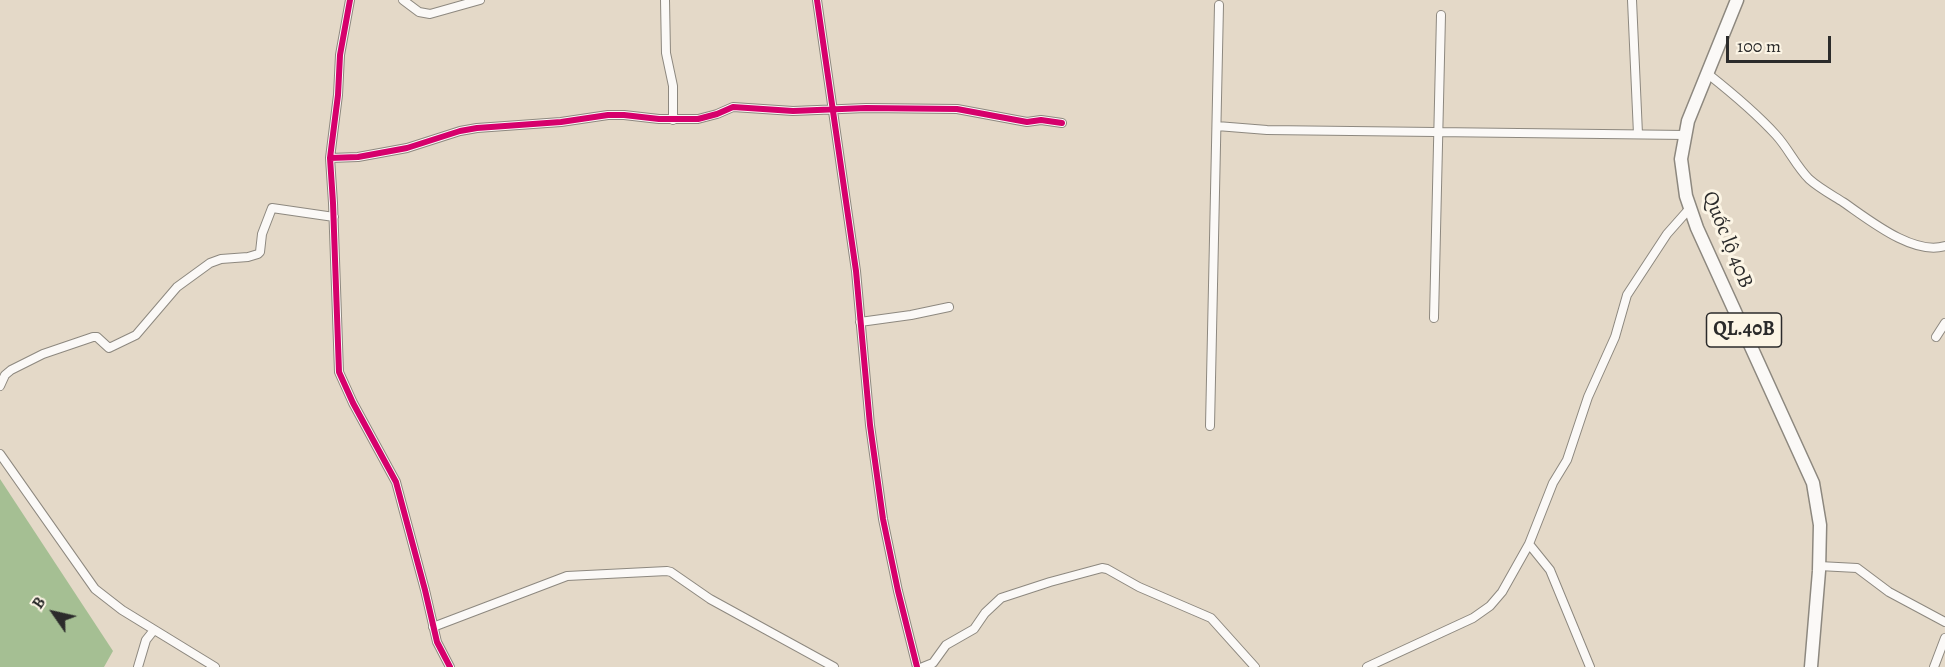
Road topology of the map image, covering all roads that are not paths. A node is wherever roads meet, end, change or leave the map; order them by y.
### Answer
1 (350, 0) edge
2 (403, 0) edge
3 (480, 0) edge
4 (666, 0) edge
5 (817, 0) edge
6 (1632, 0) edge
7 (1737, 0) edge
8 (1219, 5) dead end
9 (1441, 15) dead end
10 (1708, 74) junction
11 (833, 110) junction
12 (673, 120) junction
13 (1062, 123) dead end
14 (1217, 126) junction
15 (1439, 132) junction
16 (1638, 134) junction
17 (1686, 135) junction
18 (330, 158) junction
19 (1690, 208) junction
20 (334, 217) junction
21 (1945, 246) edge
22 (949, 307) dead end
23 (1434, 318) dead end
24 (860, 322) junction
25 (1945, 323) edge
26 (1936, 337) dead end
27 (0, 386) edge
28 (1210, 426) dead end
29 (0, 454) edge
30 (1529, 544) junction
31 (1819, 566) junction
32 (1945, 622) edge
33 (433, 627) junction
34 (154, 630) junction
35 (1945, 638) edge
36 (138, 667) edge
37 (215, 667) edge
38 (450, 667) edge
39 (834, 667) edge
40 (917, 667) edge
41 (923, 667) edge
42 (1255, 667) edge
43 (1367, 667) edge
44 (1590, 667) edge
45 (1811, 667) edge
46 (1934, 667) edge

1 - 18 street
2 - 3 street
4 - 12 street
5 - 11 street
6 - 16 street
7 - 10 highway, Quốc lộ 40B / QL.40B
8 - 14 street
9 - 15 street
10 - 17 highway, Quốc lộ 40B / QL.40B
10 - 21 street
11 - 12 street
11 - 13 street
11 - 24 street
12 - 18 street
14 - 15 street
14 - 28 street
15 - 16 street
15 - 23 street
16 - 17 street
17 - 19 highway, Quốc lộ 40B / QL.40B
18 - 20 street
19 - 30 street
19 - 31 highway, Quốc lộ 40B / QL.40B
20 - 27 street
20 - 33 street
22 - 24 street
24 - 40 street
25 - 26 street
29 - 34 street
30 - 43 street
30 - 44 street
31 - 32 street
31 - 45 highway, Quốc lộ 40B / QL.40B
33 - 38 street
33 - 39 street
34 - 36 street
34 - 37 street
35 - 46 street
41 - 42 street

